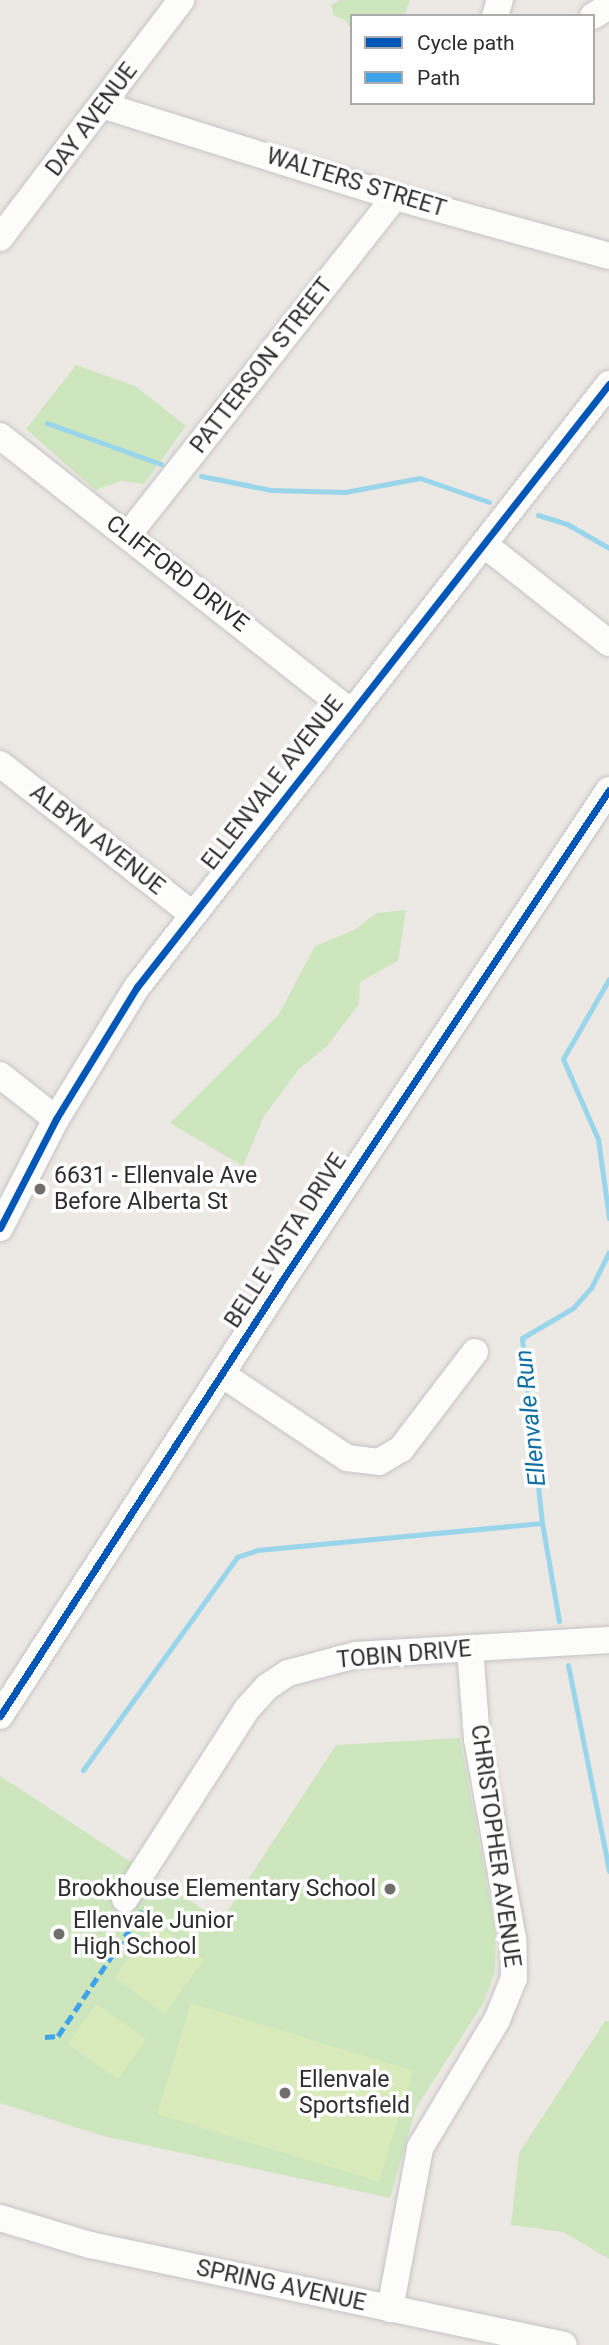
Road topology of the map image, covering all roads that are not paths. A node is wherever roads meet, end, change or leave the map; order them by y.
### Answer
1 (181, 0) edge
2 (105, 106) junction
3 (395, 197) junction
4 (0, 238) edge
5 (609, 256) edge
6 (609, 384) edge
7 (0, 436) edge
8 (128, 535) junction
9 (485, 545) junction
10 (609, 643) edge
11 (352, 713) junction
12 (0, 764) edge
13 (609, 790) edge
14 (601, 820) edge
15 (193, 915) junction
16 (0, 1075) edge
17 (56, 1119) junction
18 (0, 1228) edge
19 (475, 1352) dead end
20 (223, 1375) junction
21 (609, 1640) edge
22 (470, 1649) junction
23 (0, 1716) edge
24 (125, 1899) dead end
25 (0, 2218) edge
26 (390, 2309) junction
27 (551, 2344) edge

1 - 2 street, DAY AVENUE
2 - 3 street, WALTERS STREET
2 - 4 street, DAY AVENUE
3 - 5 street, WALTERS STREET
3 - 8 street, PATTERSON STREET
6 - 9 street, ELLENVALE AVENUE
7 - 8 street, CLIFFORD DRIVE
8 - 11 street, CLIFFORD DRIVE
9 - 10 street
9 - 11 street, ELLENVALE AVENUE
11 - 15 street, ELLENVALE AVENUE
12 - 15 street, ALBYN AVENUE
13 - 14 street, BELLE VISTA DRIVE
14 - 20 street, BELLE VISTA DRIVE
15 - 17 street, ELLENVALE AVENUE
16 - 17 street
17 - 18 street, ELLENVALE AVENUE
19 - 20 street
20 - 23 street, BELLE VISTA DRIVE
21 - 22 street, TOBIN DRIVE
22 - 24 street, TOBIN DRIVE
22 - 26 street, CHRISTOPHER AVENUE
25 - 26 street, SPRING AVENUE
26 - 27 street, SPRING AVENUE

